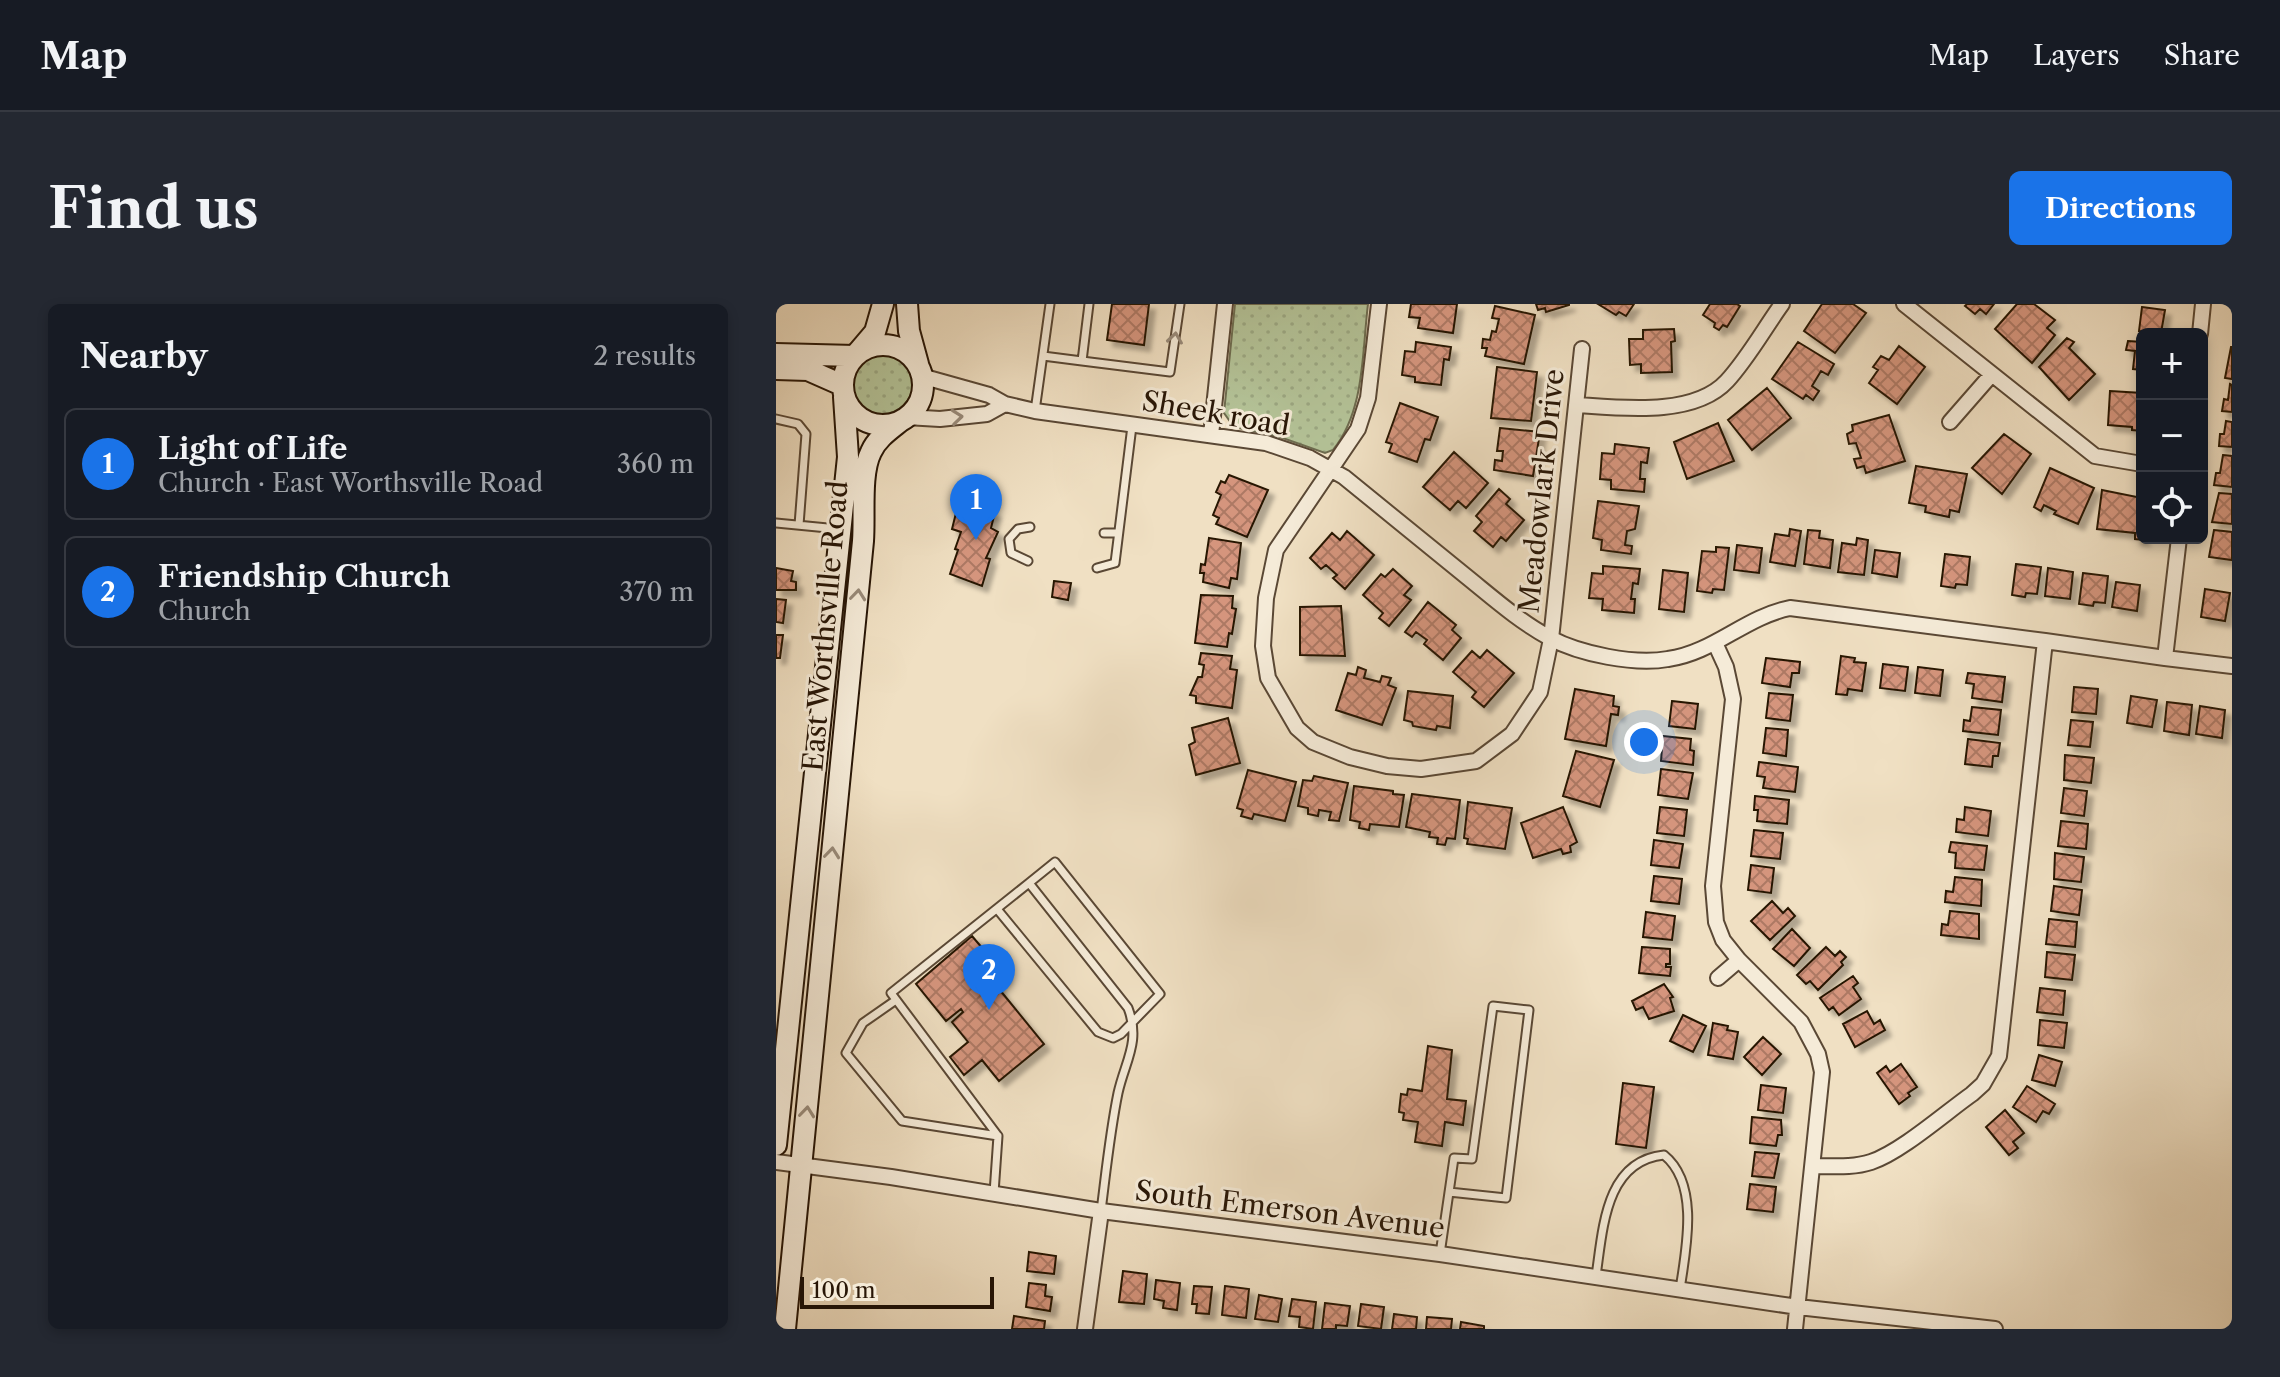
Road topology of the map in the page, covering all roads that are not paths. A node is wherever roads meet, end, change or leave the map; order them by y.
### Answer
1 (883, 304) edge
2 (907, 304) edge
3 (1050, 304) edge
4 (1089, 304) edge
5 (1180, 304) edge
6 (1225, 304) edge
7 (1379, 304) edge
8 (1782, 304) edge
9 (1904, 304) edge
10 (2203, 304) edge
11 (2201, 328) edge
12 (1582, 349) dead end
13 (776, 354) edge
14 (857, 354) junction
15 (1043, 356) junction
16 (1082, 361) junction
17 (776, 369) edge
18 (920, 372) junction
19 (1992, 374) junction
20 (843, 391) junction
21 (1005, 404) junction
22 (1577, 405) junction
23 (1035, 411) junction
24 (776, 419) edge
25 (904, 419) junction
26 (1950, 422) dead end
27 (1132, 425) junction
28 (1211, 435) junction
29 (2136, 463) edge
30 (1331, 470) junction
31 (776, 523) edge
32 (799, 525) junction
33 (1030, 527) dead end
34 (840, 529) junction
35 (1104, 533) dead end
36 (1118, 533) junction
37 (2178, 544) edge
38 (1028, 561) dead end
39 (1097, 568) dead end
40 (1551, 639) junction
41 (2045, 641) junction
42 (1715, 643) junction
43 (2165, 658) junction
44 (2232, 666) edge
45 (1029, 883) junction
46 (997, 909) junction
47 (1739, 960) junction
48 (1718, 978) dead end
49 (896, 1000) junction
50 (1133, 1021) junction
51 (998, 1136) junction
52 (776, 1145) edge
53 (776, 1162) edge
54 (802, 1165) junction
55 (1814, 1166) junction
56 (1449, 1192) junction
57 (994, 1194) junction
58 (1101, 1211) junction
59 (1440, 1254) junction
60 (1596, 1276) junction
61 (1680, 1290) junction
62 (1798, 1307) junction
63 (785, 1329) edge
64 (1088, 1329) edge
65 (1795, 1329) edge
66 (1995, 1329) edge

1 - 14 main road
2 - 18 main road
3 - 15 lane
4 - 16 lane
16 -> 5 lane
6 - 28 street
7 - 30 street, Meadowlark Drive
8 - 22 street
9 - 19 street
10 - 11 street
12 - 22 street, Meadowlark Drive
13 - 14 main road
14 - 18 main road
14 - 20 main road
15 - 16 lane
15 - 23 lane
17 - 20 main road
18 - 21 street, Sheek road
18 - 25 main road
19 - 26 street
19 - 29 street
20 - 25 main road
20 - 34 main road, East Worthsville Road
21 - 23 street, Sheek road
25 -> 21 street
22 - 40 street, Meadowlark Drive
23 - 27 street, Sheek road
24 - 32 lane
54 -> 25 main road, East Worthsville Road
27 - 28 street, Sheek road
27 - 36 lane
28 - 30 street, Sheek road
30 - 40 street, Sheek road
30 - 40 street, Meadowlark Drive
31 - 32 lane
32 - 34 lane
33 - 38 lane
34 - 52 main road, East Worthsville Road
35 - 36 lane
36 - 39 lane
37 - 43 street
40 - 42 street, Sheek road
41 - 42 street, Sheek road
41 - 43 street, Sheek road
41 - 55 street
42 - 47 street
43 - 44 street, Sheek road
45 - 46 lane
45 - 50 lane
45 - 50 lane
46 - 49 lane
46 - 50 lane
47 - 48 street
47 - 55 street
49 - 51 lane
49 - 51 lane
50 - 58 lane
51 - 57 lane
53 - 54 street, South Emerson Avenue
54 - 57 street, South Emerson Avenue
54 - 63 main road, East Worthsville Road
55 - 62 street
56 - 56 lane
56 - 59 lane
57 - 58 street, South Emerson Avenue
58 - 59 street, South Emerson Avenue
58 - 64 street
59 - 60 street, South Emerson Avenue
60 - 61 street, South Emerson Avenue
60 - 61 lane
61 - 62 street, South Emerson Avenue
62 - 65 street
62 - 66 street, South Emerson Avenue

